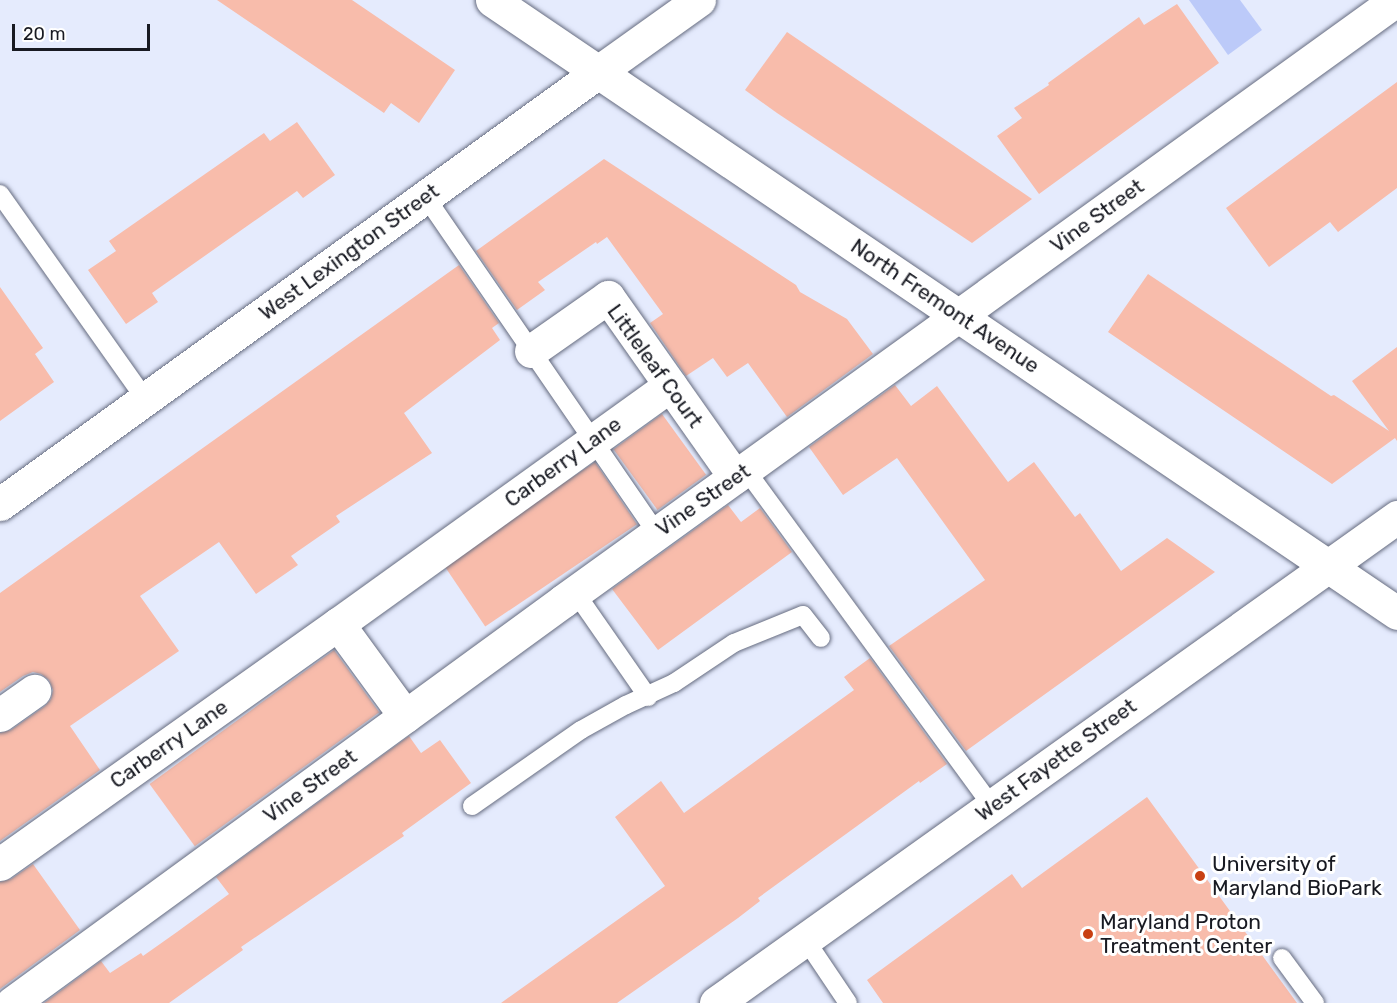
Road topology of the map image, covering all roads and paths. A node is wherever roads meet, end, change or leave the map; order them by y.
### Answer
1 (492, 0) edge
2 (699, 0) edge
3 (1396, 0) edge
4 (598, 72) junction
5 (0, 194) edge
6 (425, 196) junction
7 (959, 315) junction
8 (531, 351) junction
9 (670, 385) junction
10 (145, 399) junction
11 (593, 441) junction
12 (740, 474) junction
13 (0, 504) edge
14 (1397, 517) edge
15 (657, 533) junction
16 (1328, 566) junction
17 (575, 592) junction
18 (1397, 613) edge
19 (338, 624) junction
20 (821, 638) dead end
21 (34, 691) dead end
22 (648, 697) junction
23 (0, 716) edge
24 (405, 716) junction
25 (472, 806) dead end
26 (992, 806) junction
27 (1, 861) edge
28 (805, 939) junction
29 (1282, 958) dead end
30 (12, 1003) edge
31 (716, 1003) edge
32 (848, 1003) edge
33 (1315, 1003) edge

1 - 4 street, North Fremont Avenue
2 - 4 street, West Lexington Street
3 - 7 street, Vine Street
4 - 6 street, West Lexington Street
4 - 7 street, North Fremont Avenue
5 - 10 lane
6 - 8 lane
6 - 10 street, West Lexington Street
7 - 12 street, Vine Street
7 - 16 street, North Fremont Avenue
8 - 9 street, Littleleaf Court
8 - 11 lane
9 - 11 street, Carberry Lane
9 - 12 street, Littleleaf Court
10 - 13 street, West Lexington Street
11 - 15 lane
11 - 19 street, Carberry Lane
12 - 15 street, Vine Street
12 - 26 lane
14 - 16 street, West Fayette Street
15 - 17 street, Vine Street
16 - 18 street, North Fremont Avenue
16 - 26 street, West Fayette Street
17 - 22 lane
17 - 24 street, Vine Street
19 - 24 street
19 - 27 street, Carberry Lane
20 - 22 lane
21 - 23 street
22 - 25 lane
24 - 30 street, Vine Street
26 - 28 street, West Fayette Street
28 - 31 street, West Fayette Street
28 - 32 lane
29 - 33 lane

